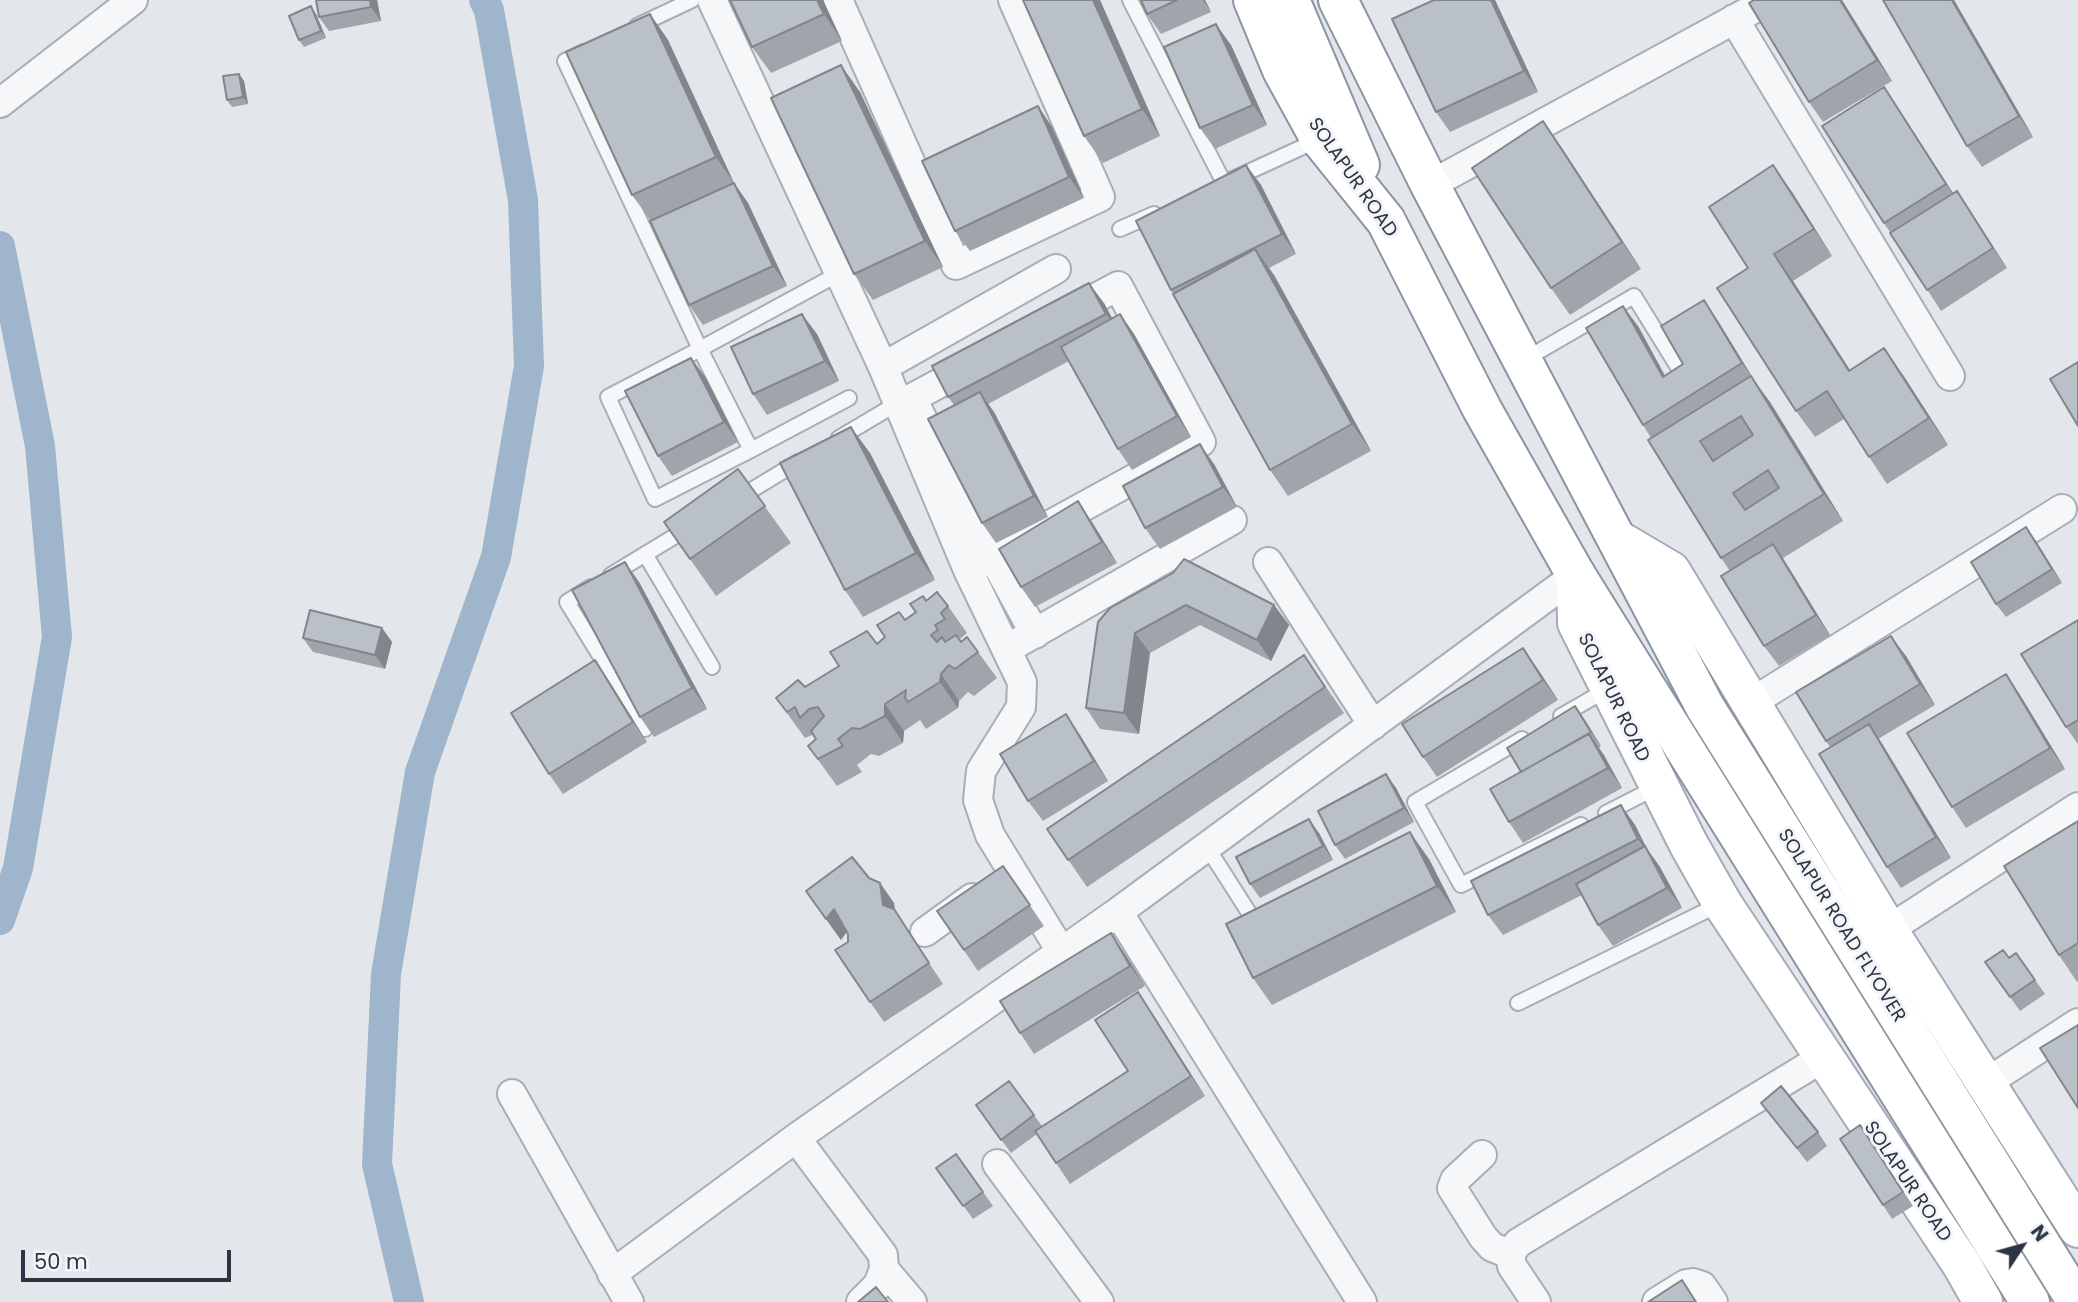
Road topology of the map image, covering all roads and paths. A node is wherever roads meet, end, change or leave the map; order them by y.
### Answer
1 (133, 0) edge
2 (692, 0) edge
3 (712, 0) edge
4 (838, 0) edge
5 (1013, 0) edge
6 (1130, 0) edge
7 (1253, 0) edge
8 (1290, 0) edge
9 (1770, 0) edge
10 (1340, 1) edge
11 (1734, 19) junction
12 (627, 31) edge
13 (602, 43) edge
14 (0, 103) edge
15 (1320, 139) junction
16 (1430, 185) junction
17 (1166, 209) edge
18 (1387, 221) junction
19 (1120, 229) dead end
20 (1055, 268) dead end
21 (840, 273) junction
22 (1045, 326) edge
23 (700, 349) junction
24 (997, 352) edge
25 (1522, 361) junction
26 (883, 368) junction
27 (1950, 376) dead end
28 (1686, 380) edge
29 (849, 398) dead end
30 (898, 403) junction
31 (829, 444) edge
32 (751, 450) junction
33 (806, 458) edge
34 (1207, 459) edge
35 (725, 506) edge
36 (2062, 509) dead end
37 (702, 519) edge
38 (1232, 520) dead end
39 (1620, 541) junction
40 (645, 554) junction
41 (1268, 562) dead end
42 (980, 563) junction
43 (1576, 575) junction
44 (1035, 634) junction
45 (1006, 650) junction
46 (712, 667) dead end
47 (1608, 689) junction
48 (1749, 704) junction
49 (1373, 725) junction
50 (645, 729) edge
51 (1657, 787) junction
52 (2078, 807) edge
53 (1208, 847) junction
54 (1010, 869) junction
55 (1722, 903) junction
56 (1118, 912) junction
57 (1258, 926) edge
58 (1888, 930) junction
59 (925, 932) dead end
60 (1061, 951) junction
61 (1518, 1003) dead end
62 (2078, 1023) edge
63 (1824, 1057) junction
64 (1986, 1083) junction
65 (512, 1094) dead end
66 (796, 1138) junction
67 (1482, 1155) dead end
68 (997, 1164) dead end
69 (2067, 1188) edge
70 (2078, 1228) edge
71 (1510, 1254) junction
72 (884, 1269) junction
73 (612, 1274) junction
74 (1523, 1298) edge
75 (629, 1302) edge
76 (861, 1302) edge
77 (912, 1302) edge
78 (1100, 1302) edge
79 (1362, 1302) edge
80 (1657, 1302) edge
81 (1713, 1302) edge
82 (1983, 1302) edge
83 (2030, 1302) edge
84 (2077, 1302) edge

1 - 14 street
2 - 12 lane
3 - 21 street
4 - 5 street
6 - 15 lane
7 - 15 main road, SOLAPUR ROAD
8 - 18 main road
9 - 11 street
10 - 16 main road
11 - 16 street
11 - 27 street
13 - 23 lane
15 - 18 main road, SOLAPUR ROAD
16 - 25 main road
17 - 19 lane
18 - 43 main road, SOLAPUR ROAD
20 - 26 street
21 - 23 lane
21 - 26 street
22 - 42 street
23 - 32 lane
23 - 32 lane
24 - 42 street
25 - 28 lane
25 - 39 main road
26 - 30 street
29 - 32 lane
30 - 31 lane
30 - 42 street
33 - 35 lane
34 - 44 street
36 - 48 street
37 - 40 lane
38 - 44 street
39 - 48 main road
39 - 84 main road, SOLAPUR ROAD FLYOVER
40 - 46 lane
40 - 50 lane
41 - 49 street
42 - 45 street
43 - 47 main road, SOLAPUR ROAD
43 - 49 street
43 - 83 main road, SOLAPUR ROAD FLYOVER
44 - 45 street
45 - 54 street
47 - 51 main road, SOLAPUR ROAD
47 - 51 lane
48 - 58 main road
49 - 53 street
51 - 55 main road, SOLAPUR ROAD
52 - 58 street
53 - 56 street
53 - 57 lane
54 - 59 street
54 - 60 street
55 - 61 lane
55 - 63 main road, SOLAPUR ROAD
56 - 60 street
56 - 79 street
58 - 64 main road
60 - 66 street
62 - 64 street
63 - 71 street
63 - 82 main road, SOLAPUR ROAD
64 - 69 main road
65 - 73 street
66 - 72 street
66 - 73 street
67 - 71 street
68 - 78 street
69 - 70 main road
71 - 74 street
72 - 76 street
72 - 77 street
73 - 75 street
80 - 81 street

